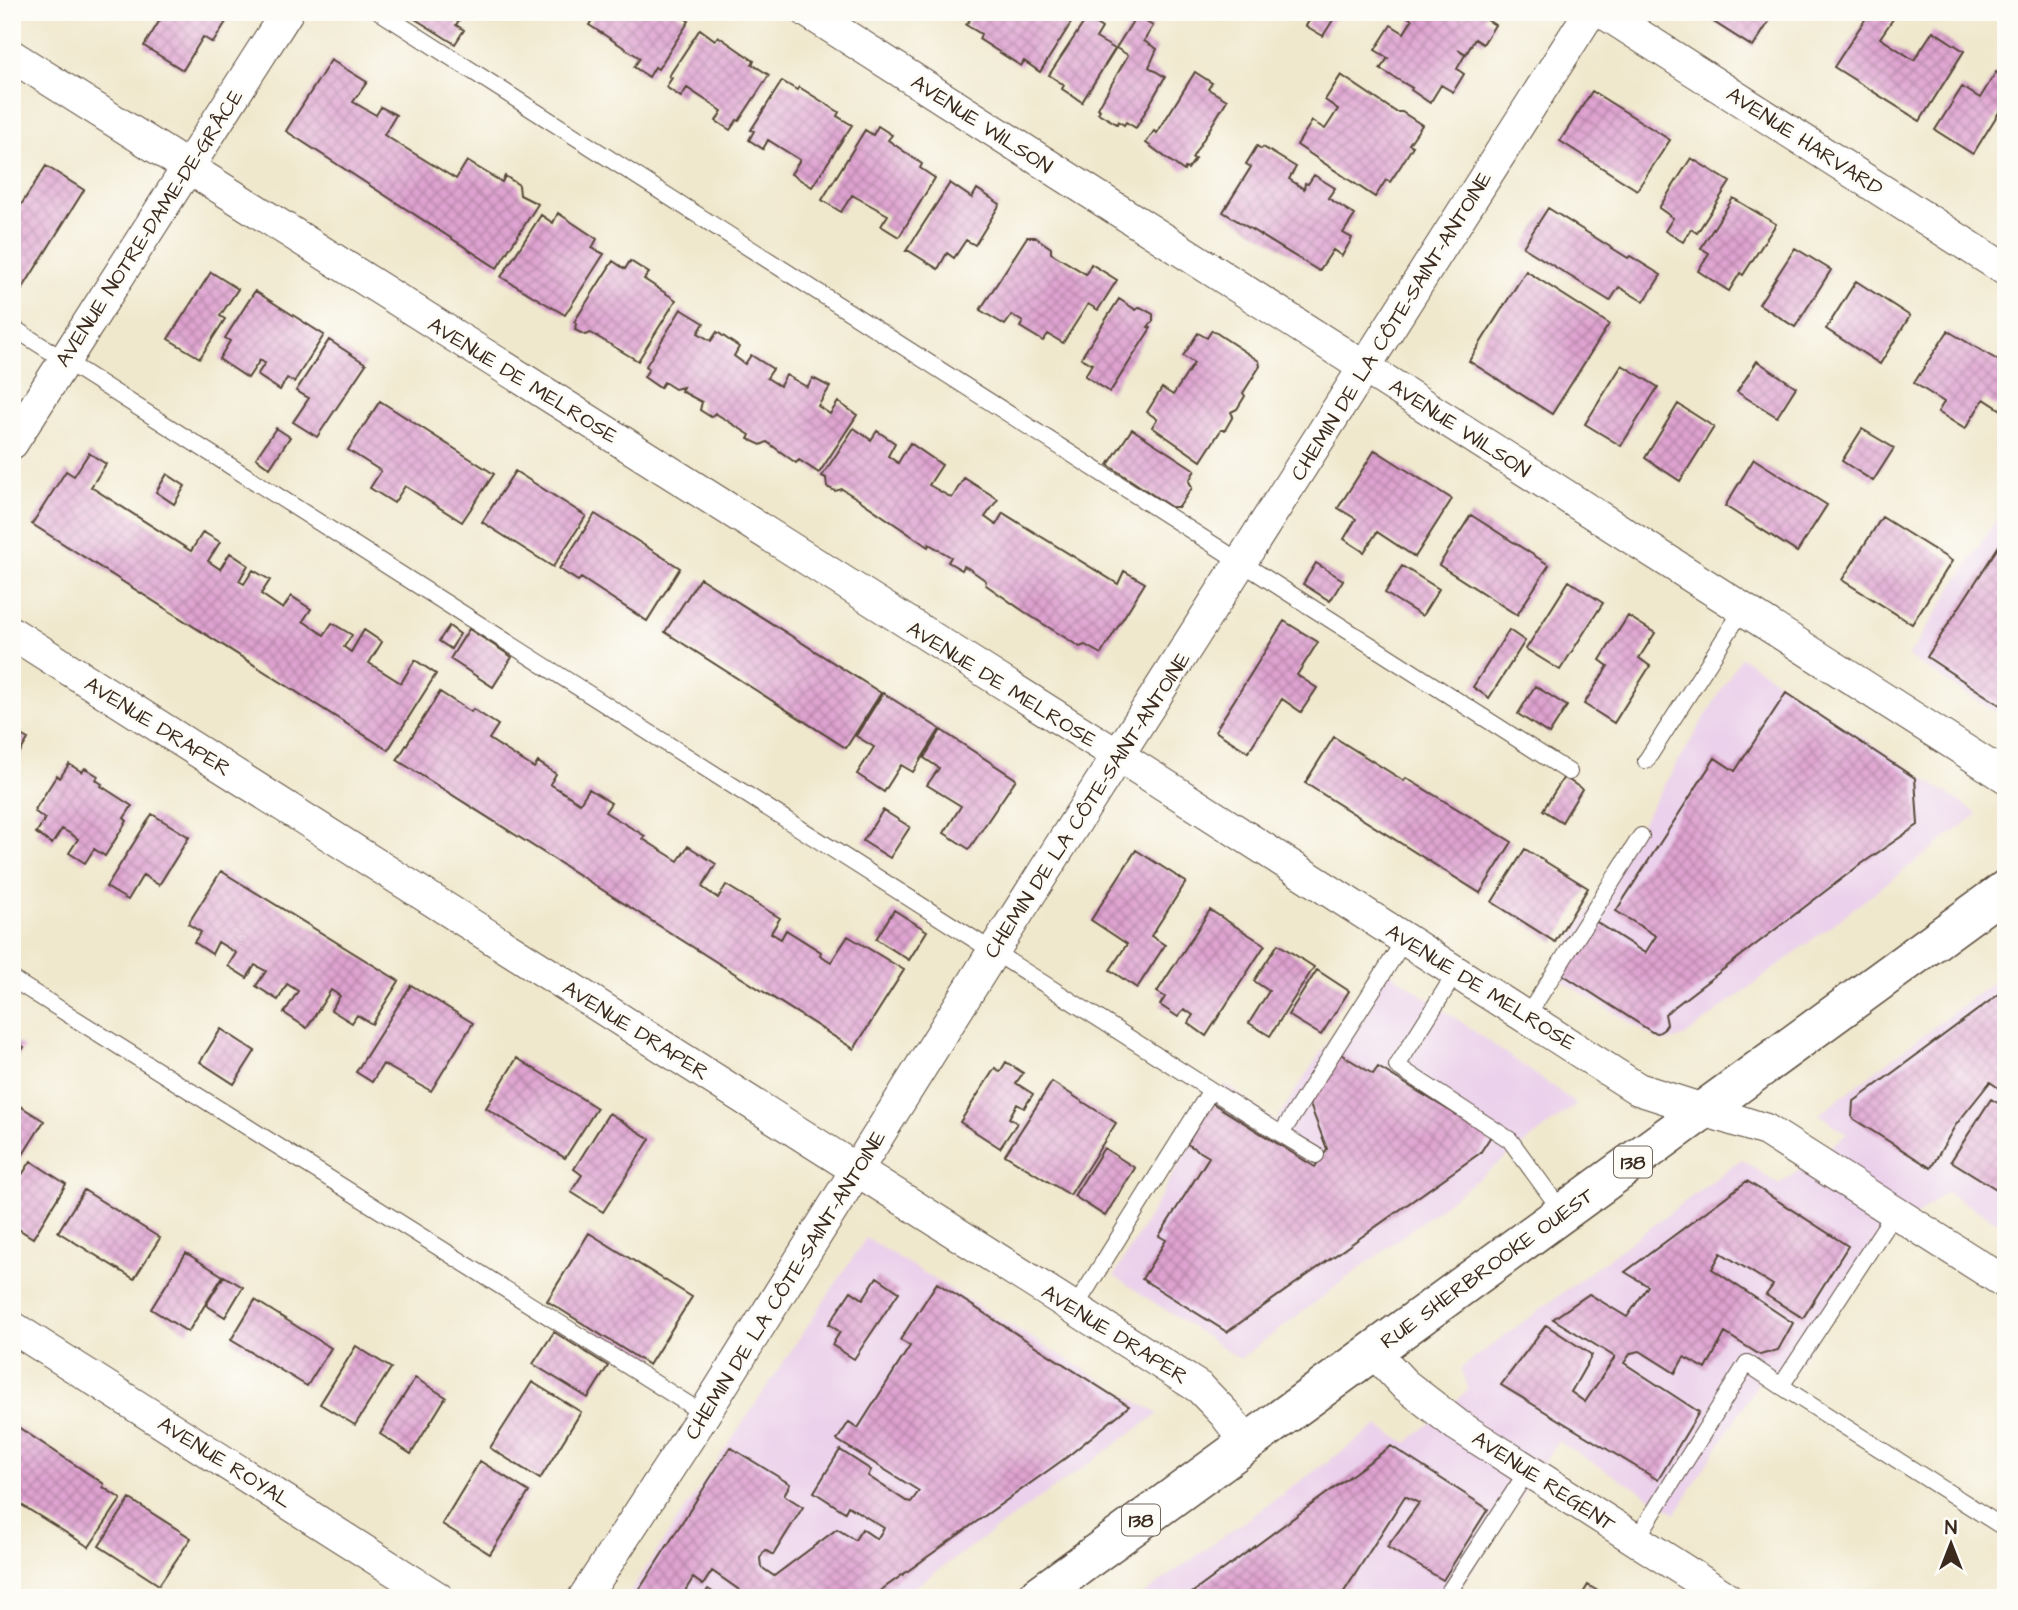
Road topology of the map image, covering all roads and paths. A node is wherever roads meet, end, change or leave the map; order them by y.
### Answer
1 (287, 12) edge
2 (380, 12) edge
3 (808, 12) edge
4 (1590, 12) edge
5 (1603, 12) edge
6 (12, 56) edge
7 (188, 168) junction
8 (2006, 270) edge
9 (12, 327) edge
10 (64, 360) junction
11 (1365, 367) junction
12 (12, 443) edge
13 (1241, 563) junction
14 (1742, 609) junction
15 (12, 633) edge
16 (1118, 757) junction
17 (1646, 761) dead end
18 (1569, 772) dead end
19 (2006, 777) edge
20 (1641, 836) dead end
21 (2006, 889) edge
22 (1405, 939) junction
23 (993, 952) junction
24 (1457, 971) junction
25 (12, 979) edge
26 (1527, 1016) junction
27 (1211, 1090) junction
28 (1704, 1111) junction
29 (1281, 1134) junction
30 (1316, 1155) dead end
31 (857, 1171) junction
32 (1895, 1212) junction
33 (1563, 1213) junction
34 (2006, 1283) edge
35 (1074, 1308) junction
36 (12, 1327) edge
37 (1373, 1351) junction
38 (1782, 1386) junction
39 (704, 1414) junction
40 (1247, 1443) junction
41 (1528, 1470) junction
42 (2006, 1529) edge
43 (1636, 1540) junction
44 (438, 1598) edge
45 (584, 1598) edge
46 (1035, 1598) edge
47 (1445, 1598) edge
48 (1727, 1598) edge

1 - 7 street, AVENUE NOTRE-DAME-DE-GRÂCE
2 - 13 lane
3 - 11 street, AVENUE WILSON
4 - 11 street, CHEMIN DE LA CÔTE-SAINT-ANTOINE
5 - 8 street, AVENUE HARVARD
6 - 7 street, AVENUE DE MELROSE
7 - 10 street, AVENUE NOTRE-DAME-DE-GRÂCE
7 - 16 street, AVENUE DE MELROSE
9 - 10 lane
10 - 12 street, AVENUE NOTRE-DAME-DE-GRÂCE
10 - 23 lane
11 - 13 street, CHEMIN DE LA CÔTE-SAINT-ANTOINE
11 - 14 street, AVENUE WILSON
13 - 16 street, CHEMIN DE LA CÔTE-SAINT-ANTOINE
13 - 18 lane
14 - 17 lane
14 - 19 street, AVENUE WILSON
15 - 31 street, AVENUE DRAPER
16 - 22 street, AVENUE DE MELROSE
16 - 23 street, CHEMIN DE LA CÔTE-SAINT-ANTOINE
20 - 26 lane
21 - 28 main road, RUE SHERBROOKE OUEST / 138
22 - 24 street, AVENUE DE MELROSE
22 - 29 lane
23 - 27 lane
23 - 31 street, CHEMIN DE LA CÔTE-SAINT-ANTOINE
24 - 26 street, AVENUE DE MELROSE
24 - 33 lane
25 - 39 lane
26 - 28 street, AVENUE DE MELROSE
27 - 29 lane
27 - 35 lane
28 - 32 street, AVENUE DE MELROSE
28 - 33 main road, RUE SHERBROOKE OUEST / 138
29 - 30 lane
31 - 35 street, AVENUE DRAPER
31 - 39 street, CHEMIN DE LA CÔTE-SAINT-ANTOINE
32 - 34 street, AVENUE DE MELROSE
32 - 38 lane
33 - 37 main road, RUE SHERBROOKE OUEST / 138
35 - 40 street, AVENUE DRAPER
36 - 44 street, AVENUE ROYAL
37 - 40 main road, RUE SHERBROOKE OUEST / 138
37 - 41 street, AVENUE REGENT
38 - 42 lane
38 - 43 lane
39 - 45 street, CHEMIN DE LA CÔTE-SAINT-ANTOINE
40 - 46 main road, RUE SHERBROOKE OUEST / 138
41 - 43 street, AVENUE REGENT
41 - 47 lane
43 - 48 street, AVENUE REGENT

